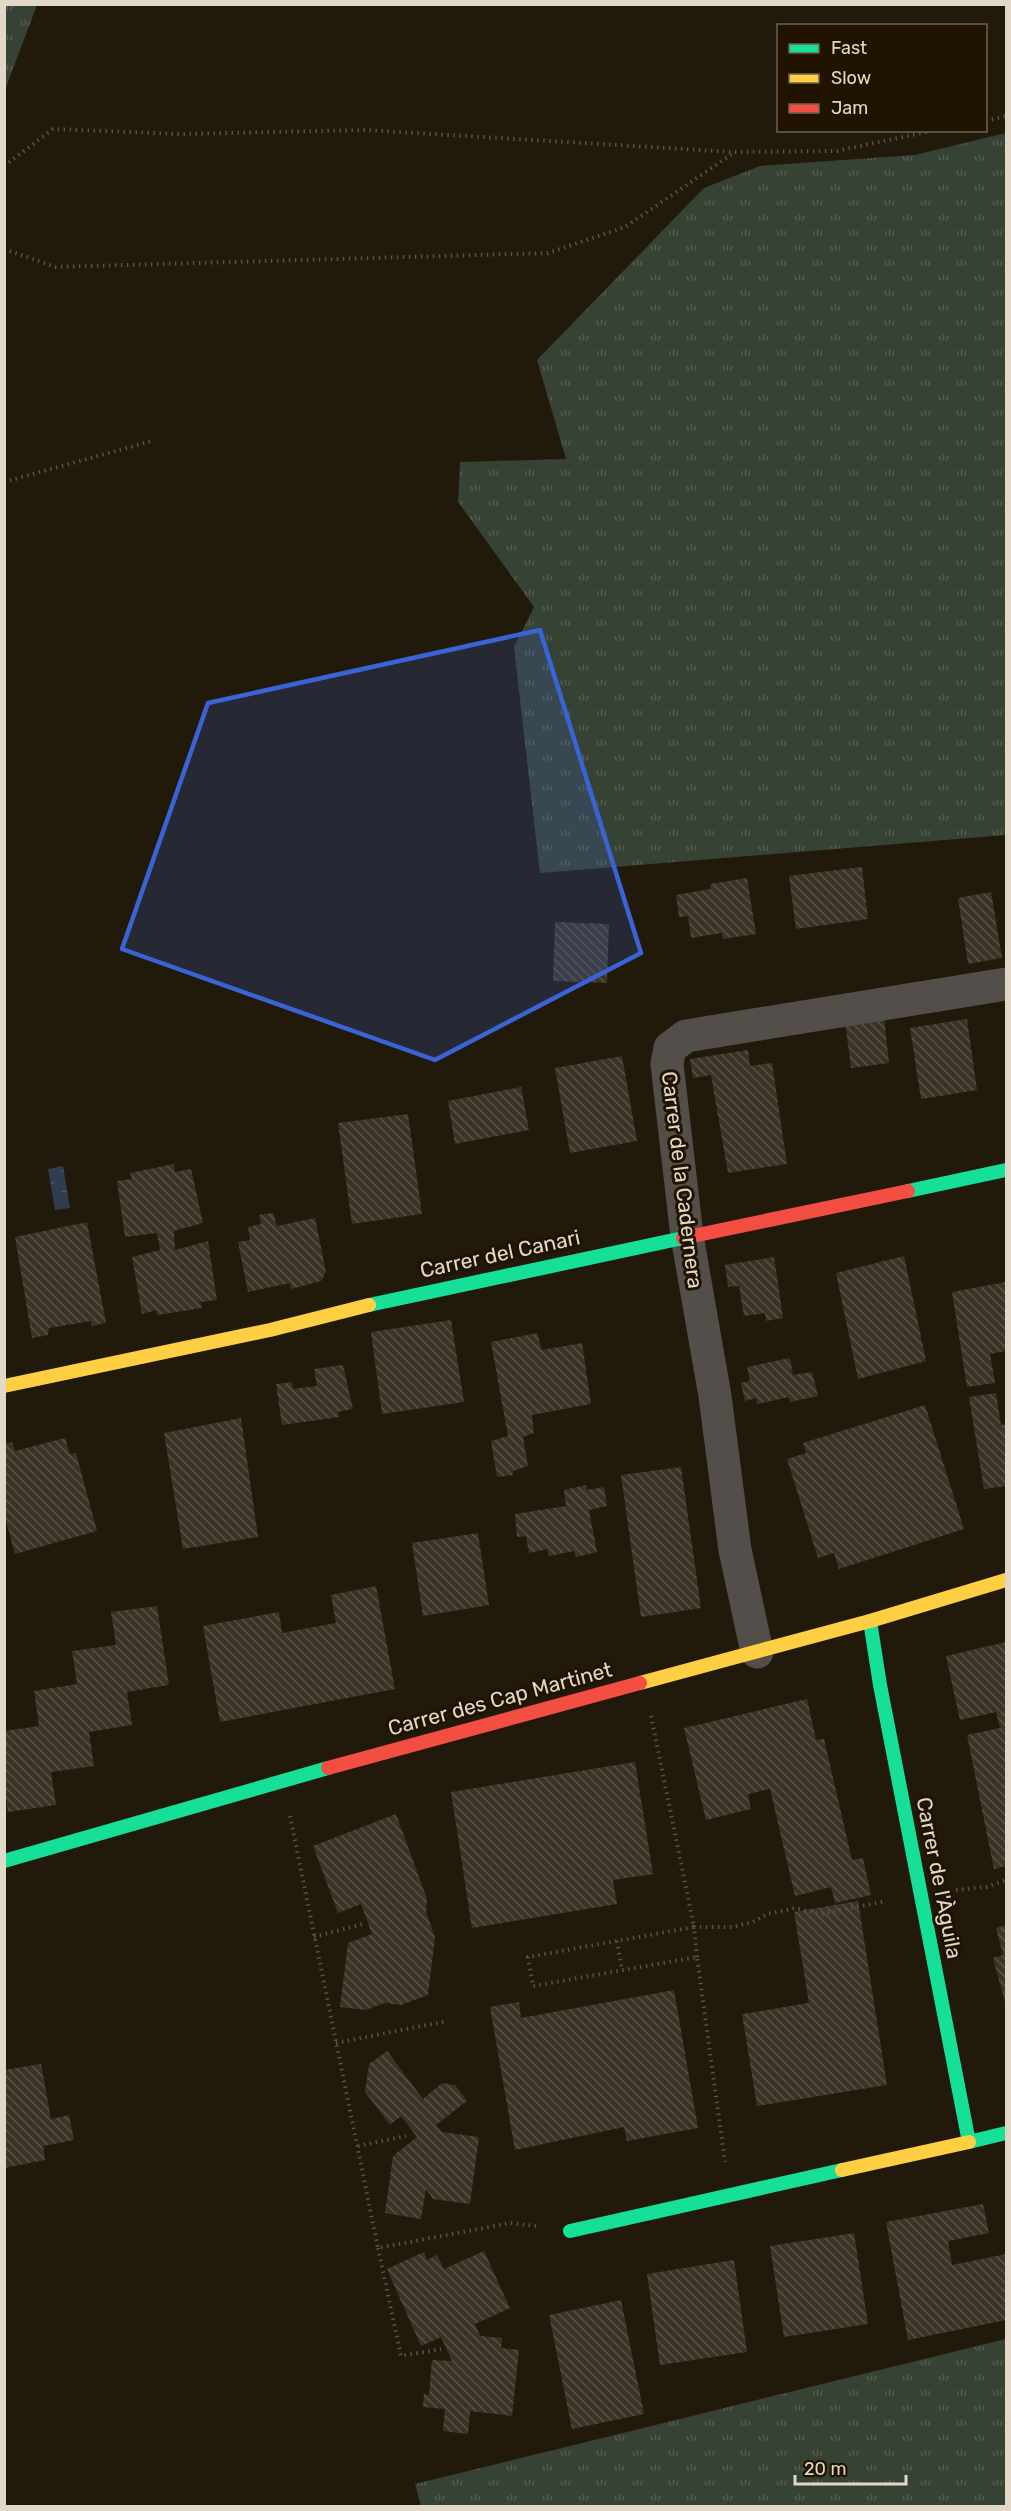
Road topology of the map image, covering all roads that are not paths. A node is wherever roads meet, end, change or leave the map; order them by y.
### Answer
1 (1006, 984) edge
2 (1006, 1170) edge
3 (687, 1236) junction
4 (4, 1386) edge
5 (1006, 1580) edge
6 (870, 1621) junction
7 (757, 1652) junction
8 (4, 1861) edge
9 (1006, 2133) edge
10 (969, 2142) junction
11 (570, 2231) road end

1 - 3 street, Carrer de la Cadernera
2 - 3 street, Carrer del Canari
3 - 4 street, Carrer del Canari
3 - 7 street, Carrer de la Cadernera
5 - 6 street, Carrer des Cap Martinet
6 - 7 street, Carrer des Cap Martinet
6 - 10 street, Carrer de l'Àguila
7 - 8 street, Carrer des Cap Martinet
9 - 10 street
10 - 11 street

